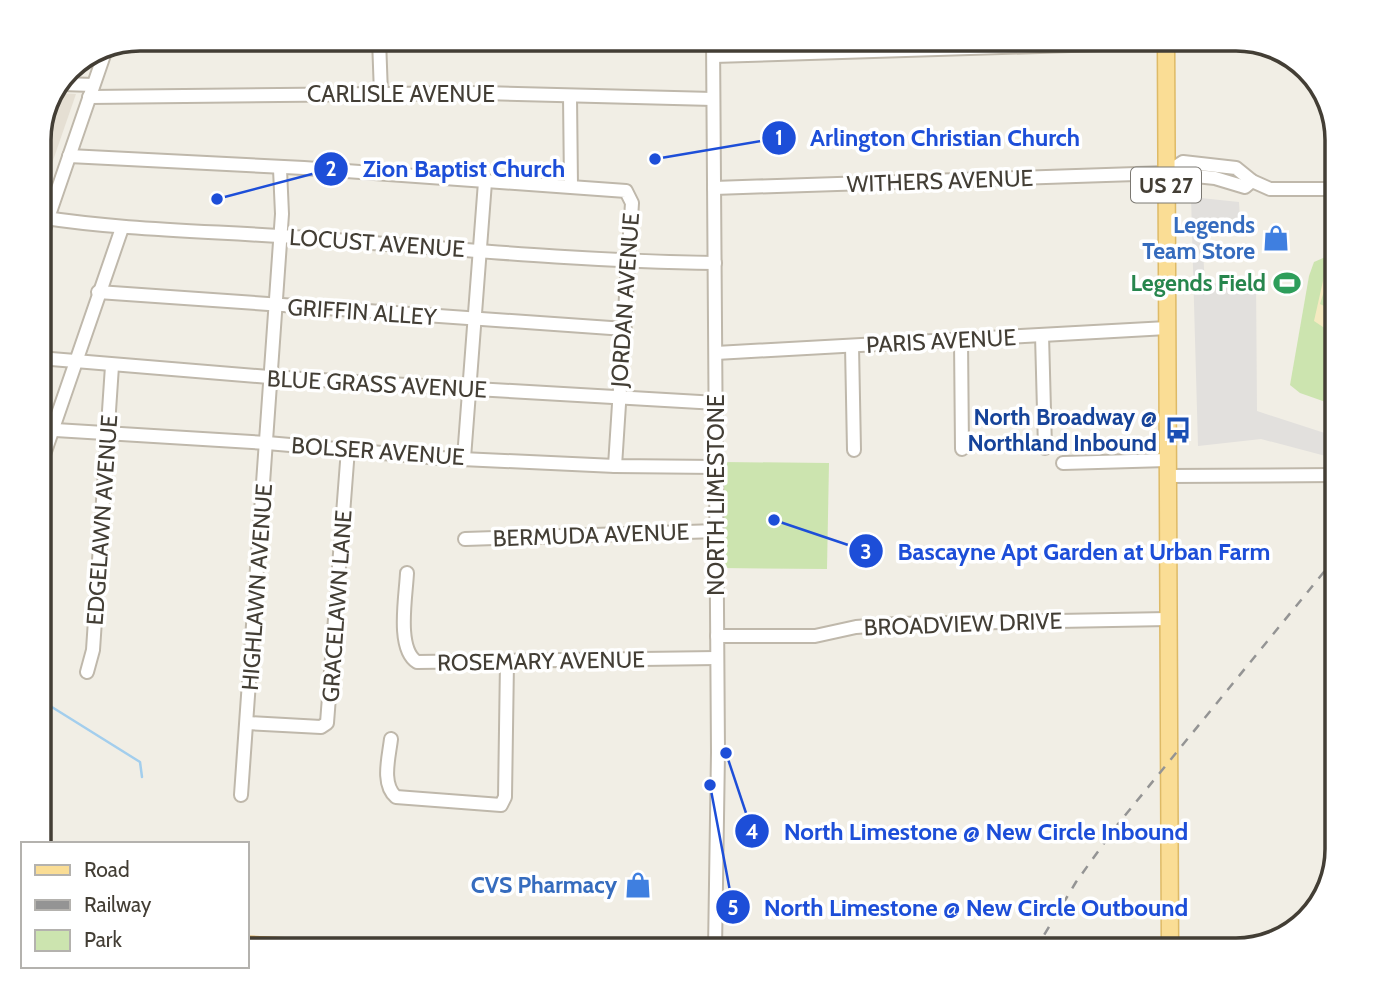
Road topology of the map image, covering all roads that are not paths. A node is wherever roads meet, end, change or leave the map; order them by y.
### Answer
1 (379, 51) edge
2 (714, 51) edge
3 (855, 51) edge
4 (1166, 51) edge
5 (714, 56) junction
6 (102, 59) edge
7 (68, 86) edge
8 (91, 91) junction
9 (381, 94) junction
10 (569, 96) junction
11 (713, 99) junction
12 (69, 156) junction
13 (280, 169) junction
14 (1166, 173) junction
15 (485, 181) junction
16 (571, 186) junction
17 (713, 188) junction
18 (1325, 189) edge
19 (51, 198) edge
20 (51, 218) edge
21 (122, 228) junction
22 (281, 236) junction
23 (481, 251) junction
24 (628, 261) junction
25 (715, 263) junction
26 (98, 292) junction
27 (274, 306) junction
28 (474, 320) junction
29 (1167, 328) junction
30 (625, 329) junction
31 (1042, 335) junction
32 (961, 340) junction
33 (852, 346) junction
34 (716, 353) junction
35 (51, 359) edge
36 (75, 361) junction
37 (112, 366) junction
38 (269, 377) junction
39 (468, 389) junction
40 (618, 397) junction
41 (717, 403) junction
42 (51, 416) edge
43 (51, 430) edge
44 (107, 433) junction
45 (267, 443) junction
46 (1045, 448) dead end
47 (348, 449) junction
48 (962, 449) dead end
49 (854, 450) dead end
50 (464, 458) junction
51 (1063, 463) dead end
52 (615, 466) junction
53 (717, 467) junction
54 (1167, 468) junction
55 (1325, 474) edge
56 (717, 531) junction
57 (466, 539) dead end
58 (407, 573) dead end
59 (1168, 619) junction
60 (717, 636) junction
61 (717, 658) junction
62 (507, 662) junction
63 (87, 673) dead end
64 (247, 723) junction
65 (391, 739) dead end
66 (241, 795) dead end
67 (715, 938) edge
68 (1170, 938) edge

1 - 9 street
2 - 5 street, NORTH LIMESTONE
3 - 5 street
4 - 14 main road, US 27
5 - 11 street, NORTH LIMESTONE
6 - 8 street
7 - 8 street, CARLISLE AVENUE
8 - 9 street, CARLISLE AVENUE
8 - 12 street
9 - 10 street, CARLISLE AVENUE
10 - 11 street, CARLISLE AVENUE
10 - 16 street
11 - 17 street, NORTH LIMESTONE
12 - 13 street, JORDAN AVENUE
12 - 19 street
13 - 15 street, JORDAN AVENUE
13 - 22 street, HIGHLAWN AVENUE
14 - 17 street, WITHERS AVENUE
14 - 18 street, WITHERS AVENUE
14 - 29 main road, US 27
15 - 16 street, JORDAN AVENUE
15 - 23 street
16 - 24 street, JORDAN AVENUE
17 - 25 street, NORTH LIMESTONE
20 - 21 street, LOCUST AVENUE
21 - 22 street, LOCUST AVENUE
21 - 26 street
22 - 23 street, LOCUST AVENUE
22 - 27 street, HIGHLAWN AVENUE
23 - 24 street, LOCUST AVENUE
23 - 28 street
24 - 25 street, LOCUST AVENUE
24 - 30 street, JORDAN AVENUE
25 - 34 street, NORTH LIMESTONE
26 - 27 street, GRIFFIN ALLEY
26 - 36 street
27 - 28 street, GRIFFIN ALLEY
27 - 38 street, HIGHLAWN AVENUE
28 - 30 street, GRIFFIN ALLEY
28 - 39 street
29 - 31 street, PARIS AVENUE
29 - 54 main road, US 27
30 - 40 street, JORDAN AVENUE
31 - 32 street, PARIS AVENUE
31 - 46 street
32 - 33 street, PARIS AVENUE
32 - 48 street
33 - 34 street, PARIS AVENUE
33 - 49 street
34 - 41 street, NORTH LIMESTONE
35 - 36 street, BLUE GRASS AVENUE
36 - 37 street, BLUE GRASS AVENUE
36 - 42 street
37 - 38 street, BLUE GRASS AVENUE
37 - 44 street, EDGELAWN AVENUE
38 - 39 street, BLUE GRASS AVENUE
38 - 45 street, HIGHLAWN AVENUE
39 - 40 street, BLUE GRASS AVENUE
39 - 50 street
40 - 41 street, BLUE GRASS AVENUE
40 - 52 street, JORDAN AVENUE
41 - 53 street, NORTH LIMESTONE
43 - 44 street, BOLSER AVENUE
44 - 45 street, BOLSER AVENUE
44 - 63 street, EDGELAWN AVENUE
45 - 47 street, BOLSER AVENUE
45 - 64 street, HIGHLAWN AVENUE
47 - 50 street, BOLSER AVENUE
47 - 64 street, GRACELAWN LANE
50 - 52 street, BOLSER AVENUE
51 - 54 street
52 - 53 street, BOLSER AVENUE
53 - 56 street, NORTH LIMESTONE
54 - 55 street
54 - 59 main road, US 27
56 - 57 street, BERMUDA AVENUE
56 - 60 street, NORTH LIMESTONE
58 - 62 street, ROSEMARY AVENUE
59 - 60 street, BROADVIEW DRIVE
59 - 68 main road, US 27
60 - 61 street, NORTH LIMESTONE
61 - 62 street, ROSEMARY AVENUE
61 - 67 street, NORTH LIMESTONE
62 - 65 street
64 - 66 street, HIGHLAWN AVENUE

